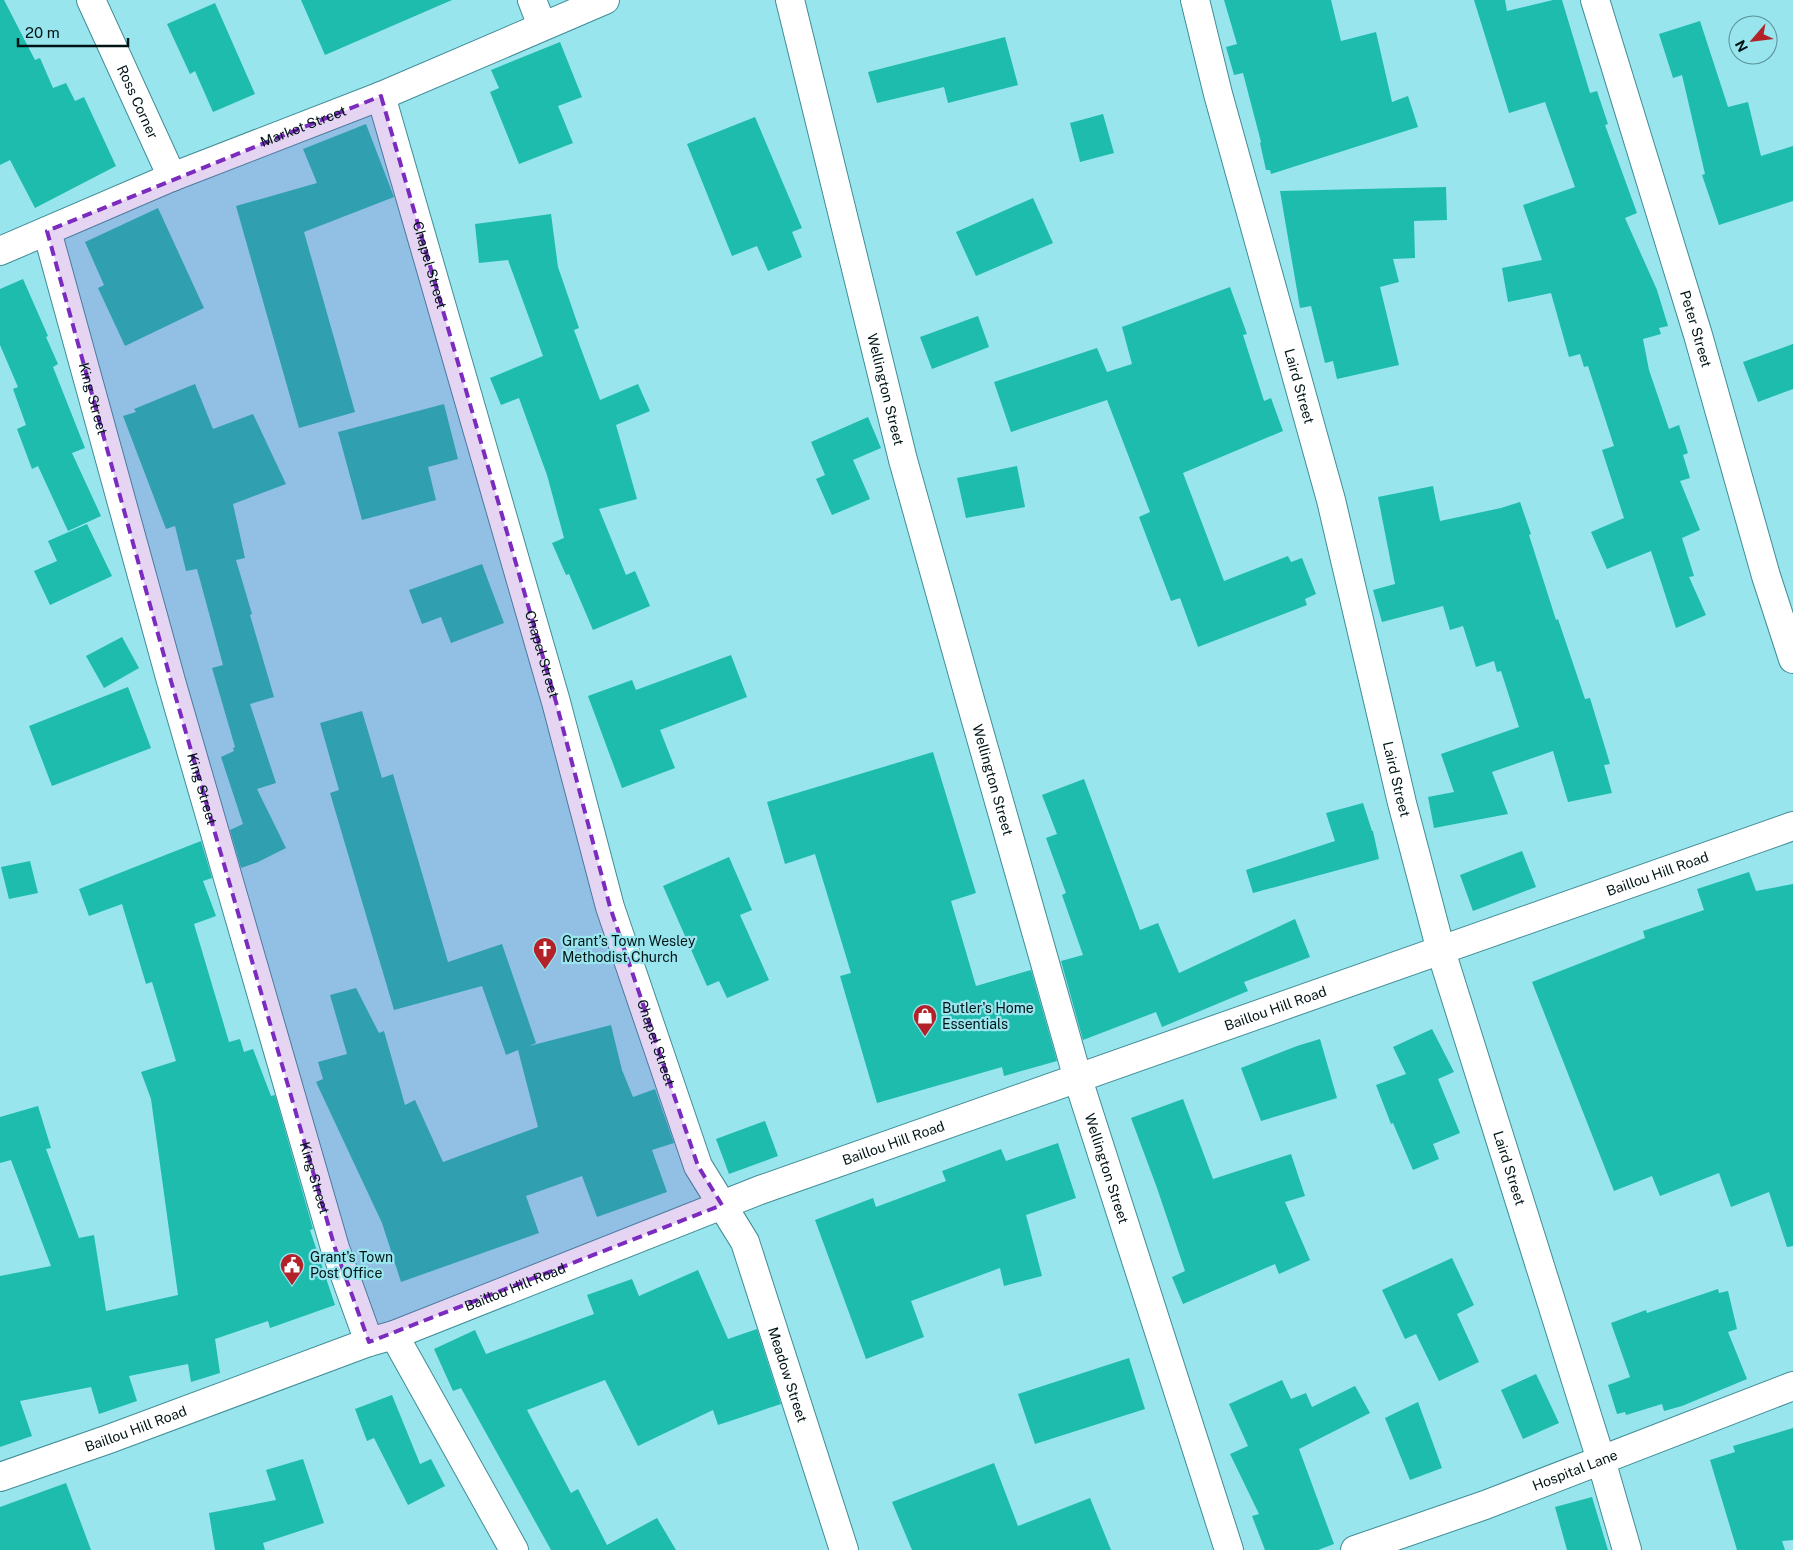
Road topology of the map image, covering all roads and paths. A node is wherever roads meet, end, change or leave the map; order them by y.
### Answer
1 (91, 0) edge
2 (532, 0) edge
3 (605, 0) edge
4 (790, 0) edge
5 (1195, 0) edge
6 (1595, 0) edge
7 (542, 26) junction
8 (380, 96) junction
9 (172, 177) junction
10 (47, 231) junction
11 (0, 251) edge
12 (1793, 659) edge
13 (1793, 826) edge
14 (1441, 951) junction
15 (1078, 1078) junction
16 (722, 1205) junction
17 (382, 1339) junction
18 (1793, 1386) edge
19 (1601, 1460) junction
20 (0, 1477) edge
21 (514, 1550) edge
22 (844, 1550) edge
23 (1229, 1550) edge
24 (1355, 1550) edge
25 (1627, 1550) edge

1 - 9 street, Ross Corner
2 - 7 street
3 - 7 street, Market Street
4 - 15 street, Wellington Street
5 - 14 street, Laird Street
6 - 12 street, Peter Street
7 - 8 street, Market Street
8 - 9 street, Market Street
8 - 16 street, Chapel Street
9 - 10 street, Market Street
10 - 11 street, Market Street
10 - 17 street, King Street
13 - 14 street, Baillou Hill Road
14 - 15 street, Baillou Hill Road
14 - 19 street, Laird Street
15 - 16 street, Baillou Hill Road
15 - 23 street, Wellington Street
16 - 17 street, Baillou Hill Road
16 - 22 street, Meadow Street
17 - 20 street, Baillou Hill Road
17 - 21 street, King Street
18 - 19 street, Hospital Lane
19 - 24 street, Hospital Lane
19 - 25 street, Laird Street

